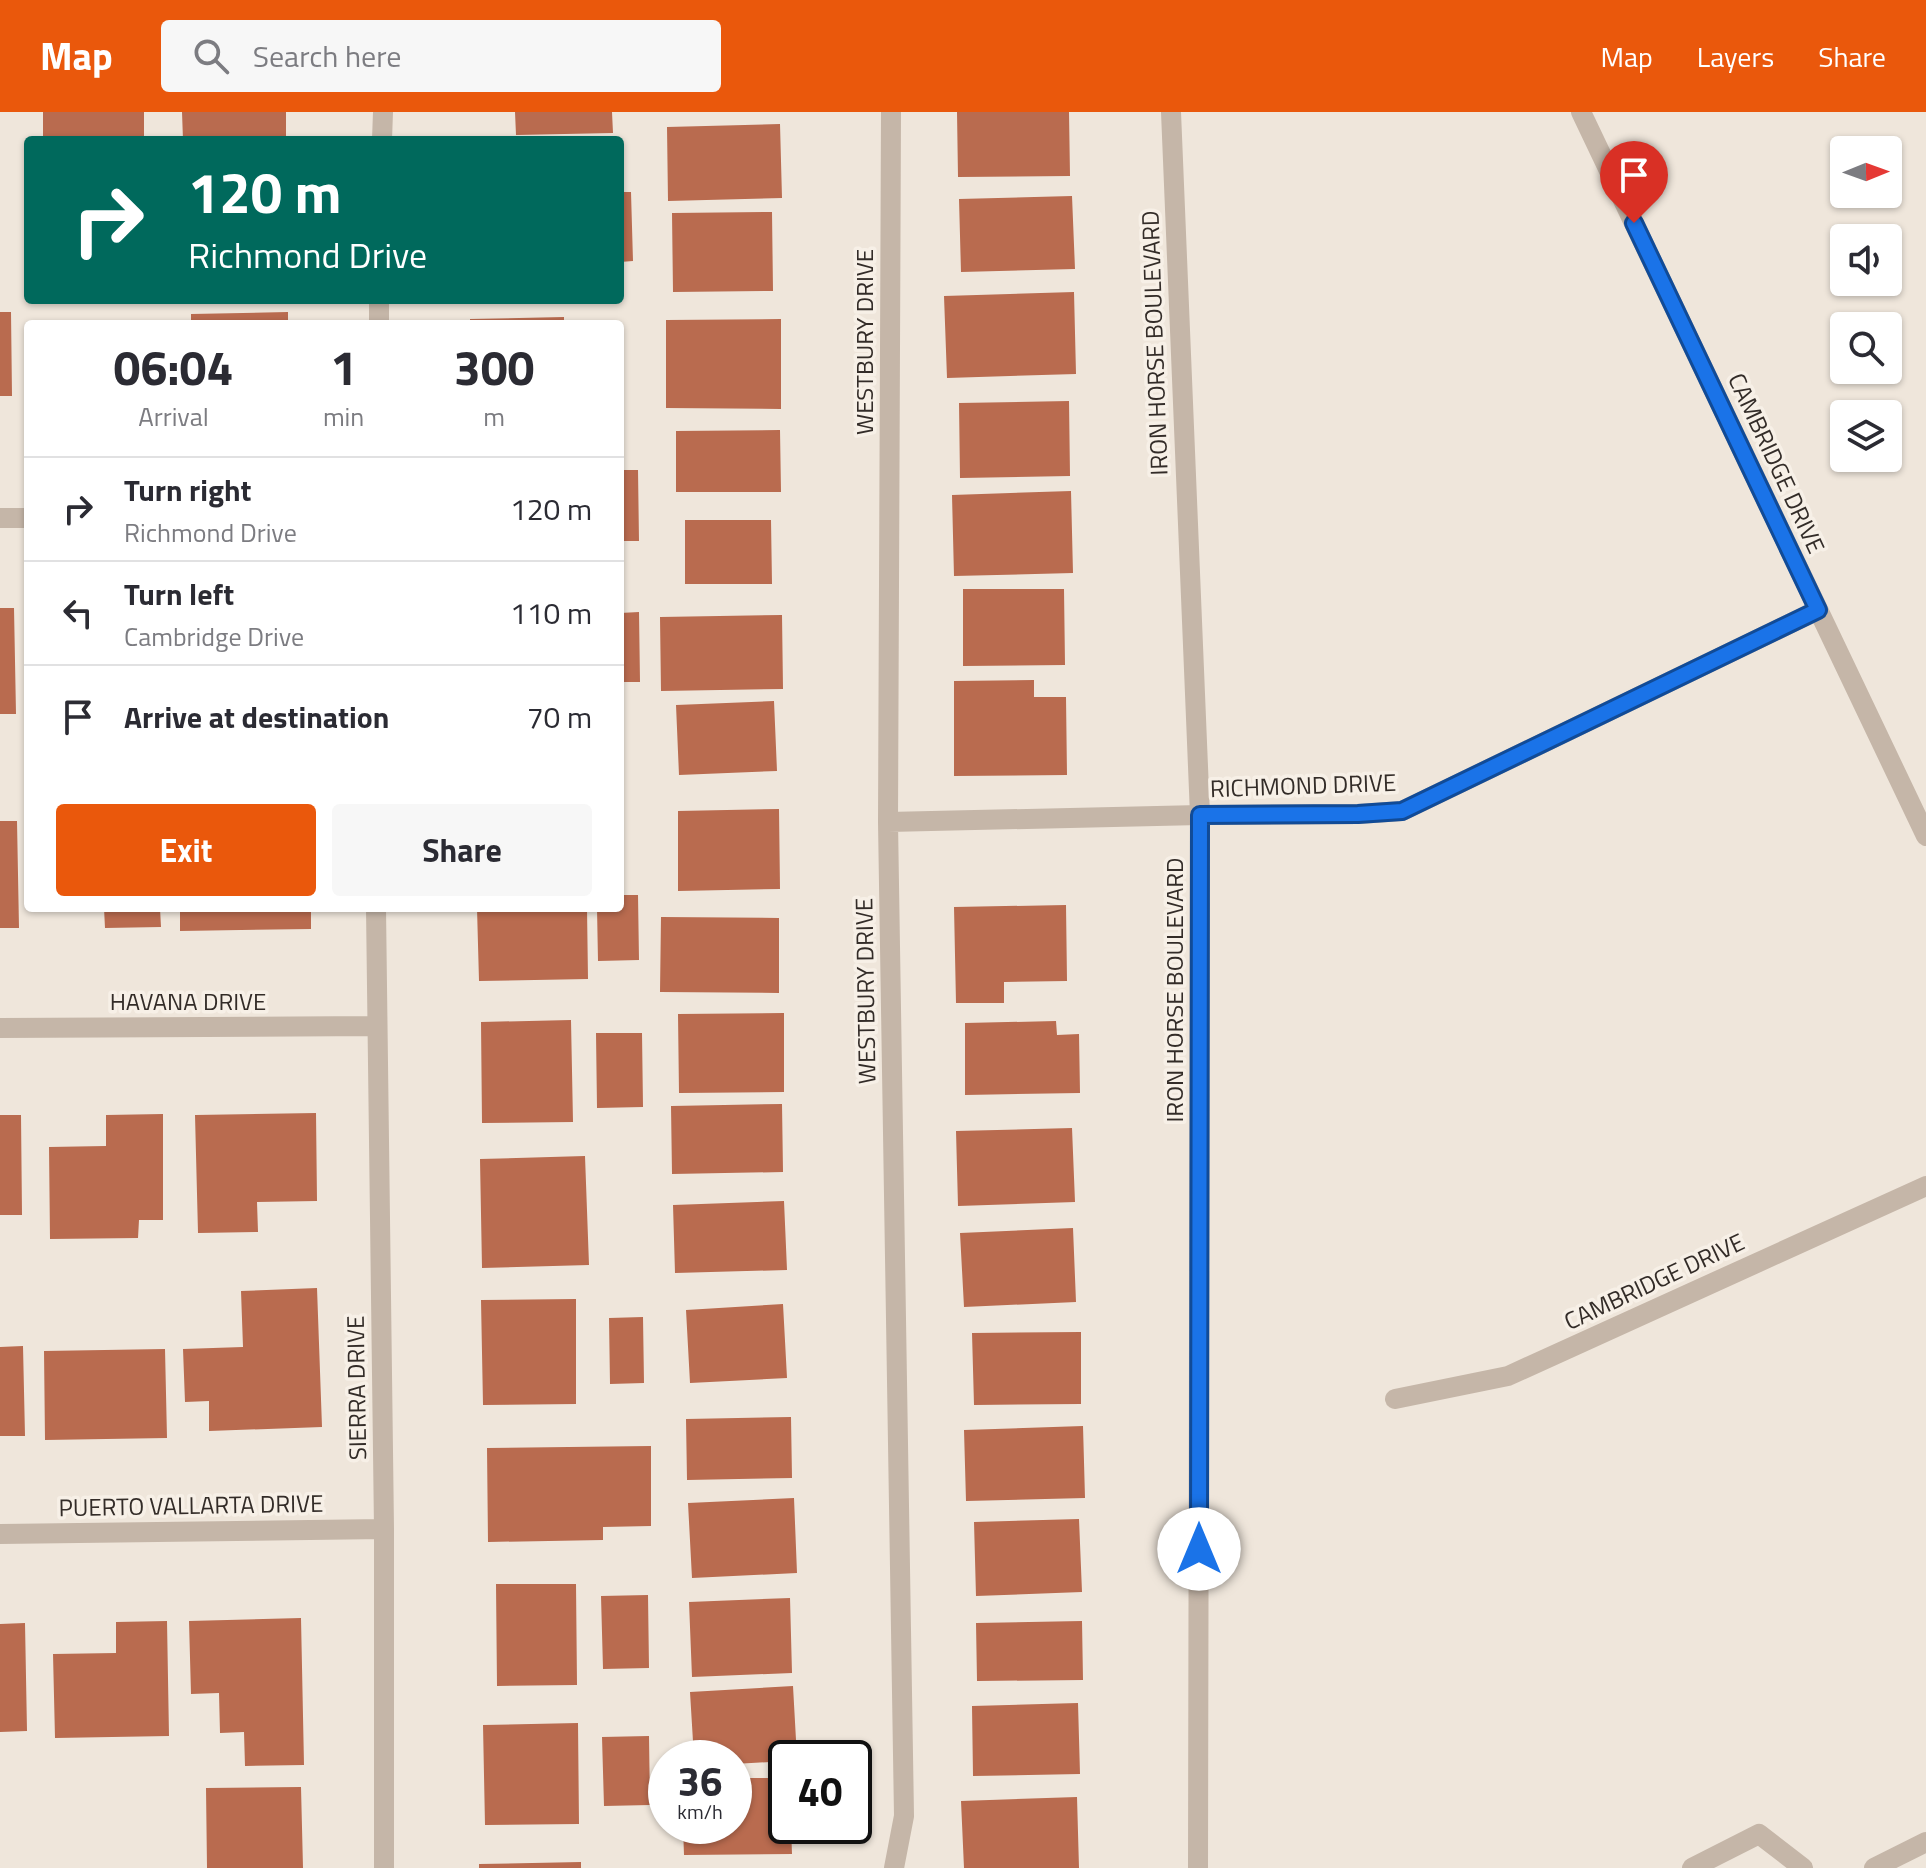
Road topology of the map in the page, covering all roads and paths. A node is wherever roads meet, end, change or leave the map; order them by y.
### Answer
1 (383, 112) edge
2 (891, 112) edge
3 (1171, 112) edge
4 (1581, 112) edge
5 (382, 136) edge
6 (0, 518) edge
7 (24, 518) edge
8 (1818, 610) junction
9 (1200, 815) junction
10 (888, 822) junction
11 (1926, 836) edge
12 (376, 912) edge
13 (376, 1026) junction
14 (0, 1028) edge
15 (1926, 1186) edge
16 (1395, 1399) dead end
17 (384, 1529) junction
18 (0, 1534) edge
19 (1926, 1842) edge
20 (384, 1868) edge
21 (894, 1868) edge
22 (1198, 1868) edge
23 (1692, 1868) edge
24 (1803, 1868) edge
25 (1874, 1868) edge

1 - 5 street
2 - 10 street, WESTBURY DRIVE
3 - 9 street, IRON HORSE BOULEVARD
4 - 8 street, CAMBRIDGE DRIVE
6 - 7 street
8 - 9 street, RICHMOND DRIVE
8 - 11 street, CAMBRIDGE DRIVE
9 - 10 street, RICHMOND DRIVE
9 - 22 street, IRON HORSE BOULEVARD
10 - 21 street, WESTBURY DRIVE
12 - 13 street, SIERRA DRIVE
13 - 14 street, HAVANA DRIVE
13 - 17 street, SIERRA DRIVE
15 - 16 street, CAMBRIDGE DRIVE
17 - 18 street, PUERTO VALLARTA DRIVE
17 - 20 street, SIERRA DRIVE
19 - 25 street
23 - 24 street

